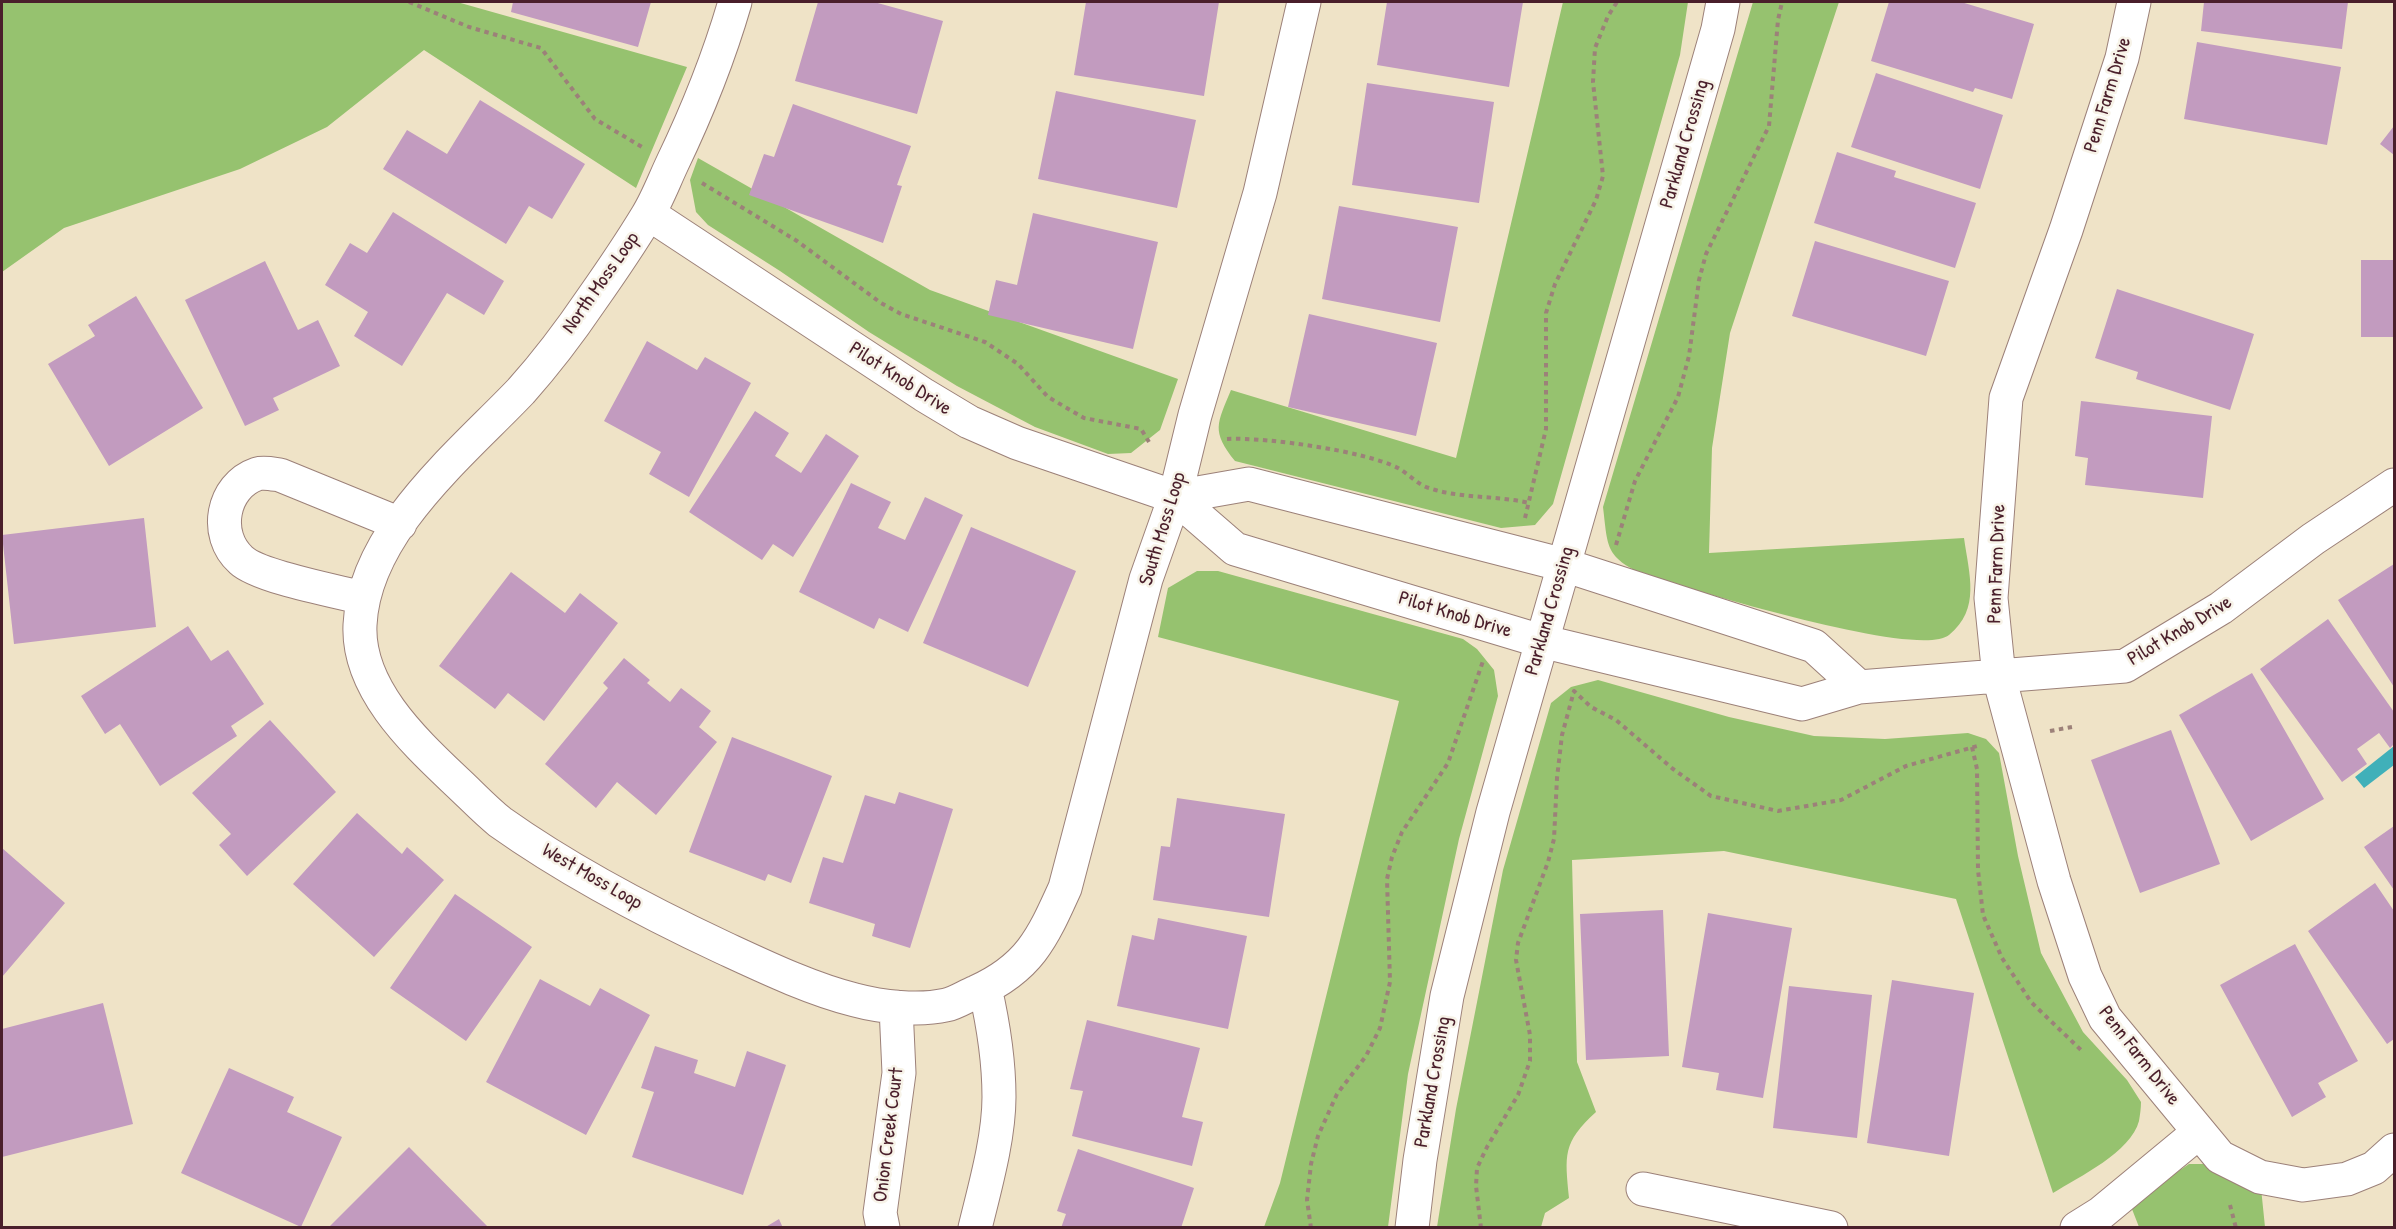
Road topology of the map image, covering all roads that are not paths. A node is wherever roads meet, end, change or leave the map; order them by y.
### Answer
1 (735, 2) edge
2 (1304, 2) edge
3 (1723, 2) edge
4 (2134, 2) edge
5 (649, 214) junction
6 (2394, 485) edge
7 (1175, 497) junction
8 (400, 524) junction
9 (377, 557) joint
10 (1564, 565) junction
11 (363, 598) junction
12 (1541, 641) junction
13 (1999, 677) junction
14 (1858, 687) junction
15 (985, 987) junction
16 (947, 1005) joint
17 (896, 1007) junction
18 (2199, 1132) junction
19 (2394, 1150) edge
20 (1643, 1189) dead end
21 (883, 1227) edge
22 (975, 1227) edge
23 (1412, 1227) edge
24 (1831, 1227) edge
25 (2077, 1227) edge

1 - 5 street, North Moss Loop
2 - 7 street, South Moss Loop
3 - 10 street, Parkland Crossing
4 - 13 street, Penn Farm Drive
5 - 7 street, Pilot Knob Drive
5 - 8 street, North Moss Loop
6 - 13 street, Pilot Knob Drive
7 - 10 street, Pilot Knob Drive
7 - 12 street, Pilot Knob Drive
7 - 15 street, South Moss Loop
8 - 9 street, North Moss Loop
8 - 11 street
9 - 11 street, West Moss Loop
10 - 12 street, Parkland Crossing
10 - 14 street, Pilot Knob Drive
11 - 17 street, West Moss Loop
12 - 14 street, Pilot Knob Drive
12 - 23 street, Parkland Crossing
13 - 14 street, Pilot Knob Drive
13 - 18 street, Penn Farm Drive
15 - 16 street, South Moss Loop
15 - 22 street
16 - 17 street, West Moss Loop
17 - 21 street, Onion Creek Court
18 - 19 street, Penn Farm Drive
18 - 25 street
20 - 24 street

